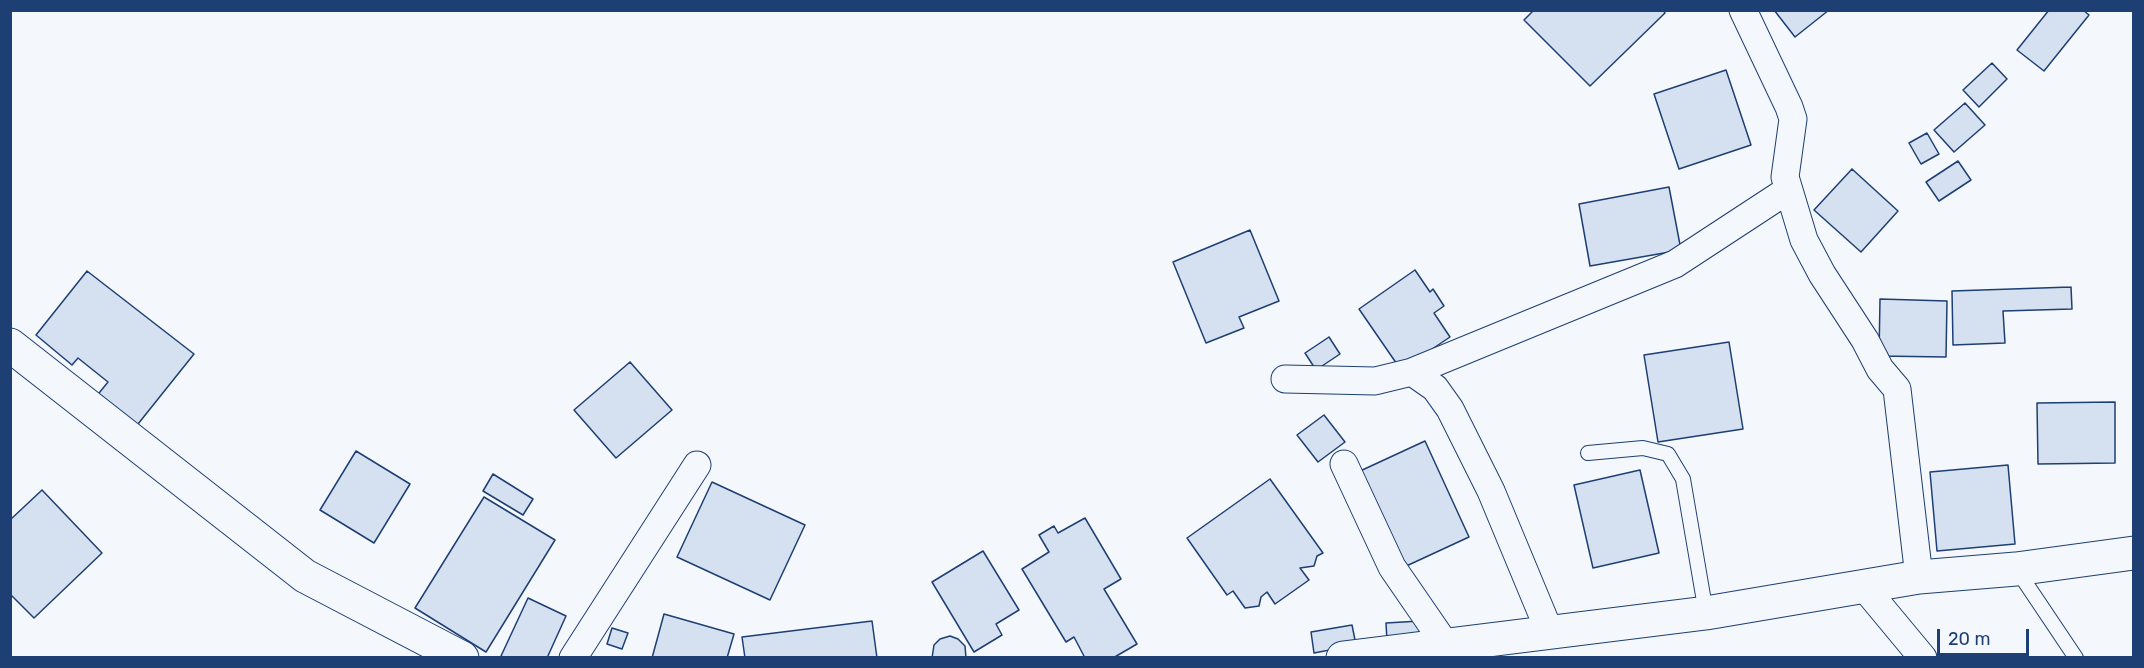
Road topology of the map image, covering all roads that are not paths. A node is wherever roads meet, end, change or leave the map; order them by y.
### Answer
1 (1743, 10) edge
2 (1788, 190) junction
3 (10, 345) edge
4 (1412, 372) junction
5 (1285, 379) dead end
6 (1588, 453) dead end
7 (1344, 464) dead end
8 (697, 465) dead end
9 (2133, 553) edge
10 (2016, 568) junction
11 (1919, 577) junction
12 (1864, 588) junction
13 (1706, 613) junction
14 (1551, 633) junction
15 (1445, 644) junction
16 (462, 657) edge
17 (573, 657) edge
18 (1342, 657) edge
19 (1923, 657) edge
20 (2076, 657) edge

1 - 2 street
2 - 4 street
2 - 11 street
3 - 16 main road
4 - 5 street
4 - 14 street
6 - 13 lane
7 - 15 street
8 - 17 street
9 - 10 main road
10 - 11 main road
10 - 20 lane
11 - 12 main road
12 - 13 main road
12 - 19 street
13 - 14 main road
14 - 15 main road
15 - 18 main road

